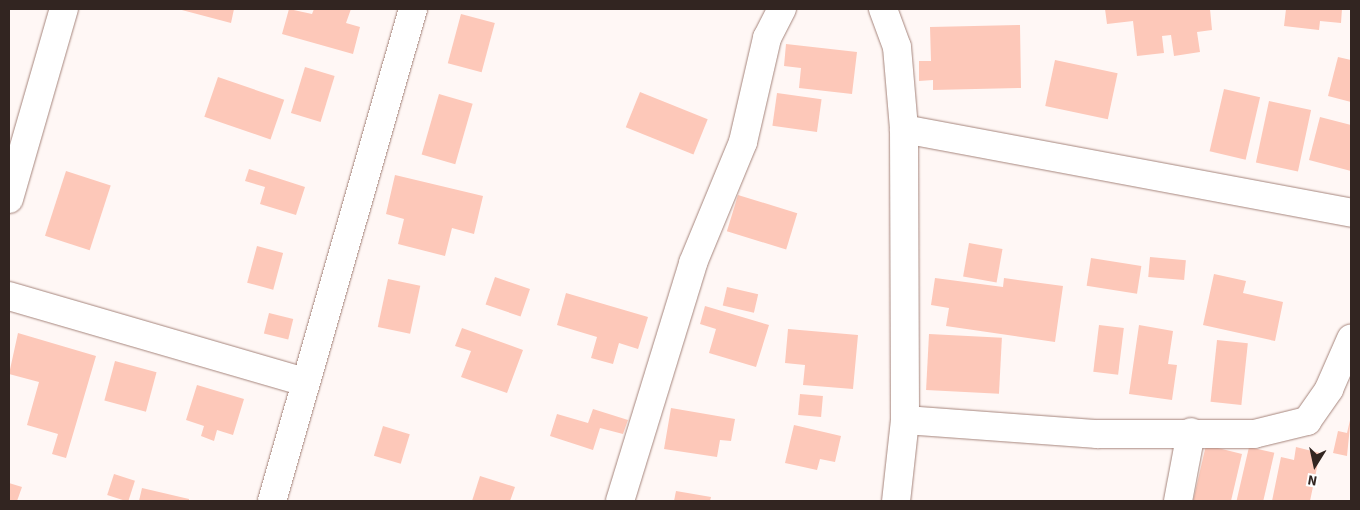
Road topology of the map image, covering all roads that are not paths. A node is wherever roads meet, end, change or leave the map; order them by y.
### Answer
1 (64, 9) edge
2 (413, 9) edge
3 (782, 9) edge
4 (883, 9) edge
5 (904, 129) junction
6 (9, 199) edge
7 (1351, 213) edge
8 (9, 296) edge
9 (1351, 338) edge
10 (305, 382) junction
11 (905, 420) junction
12 (1190, 432) junction
13 (272, 501) edge
14 (620, 501) edge
15 (896, 501) edge
16 (1178, 501) edge

1 - 6 street
2 - 10 street
3 - 14 street
4 - 5 street
5 - 7 street
5 - 11 street
8 - 10 street
9 - 12 street
10 - 13 street
11 - 12 street
11 - 15 street
12 - 16 street

